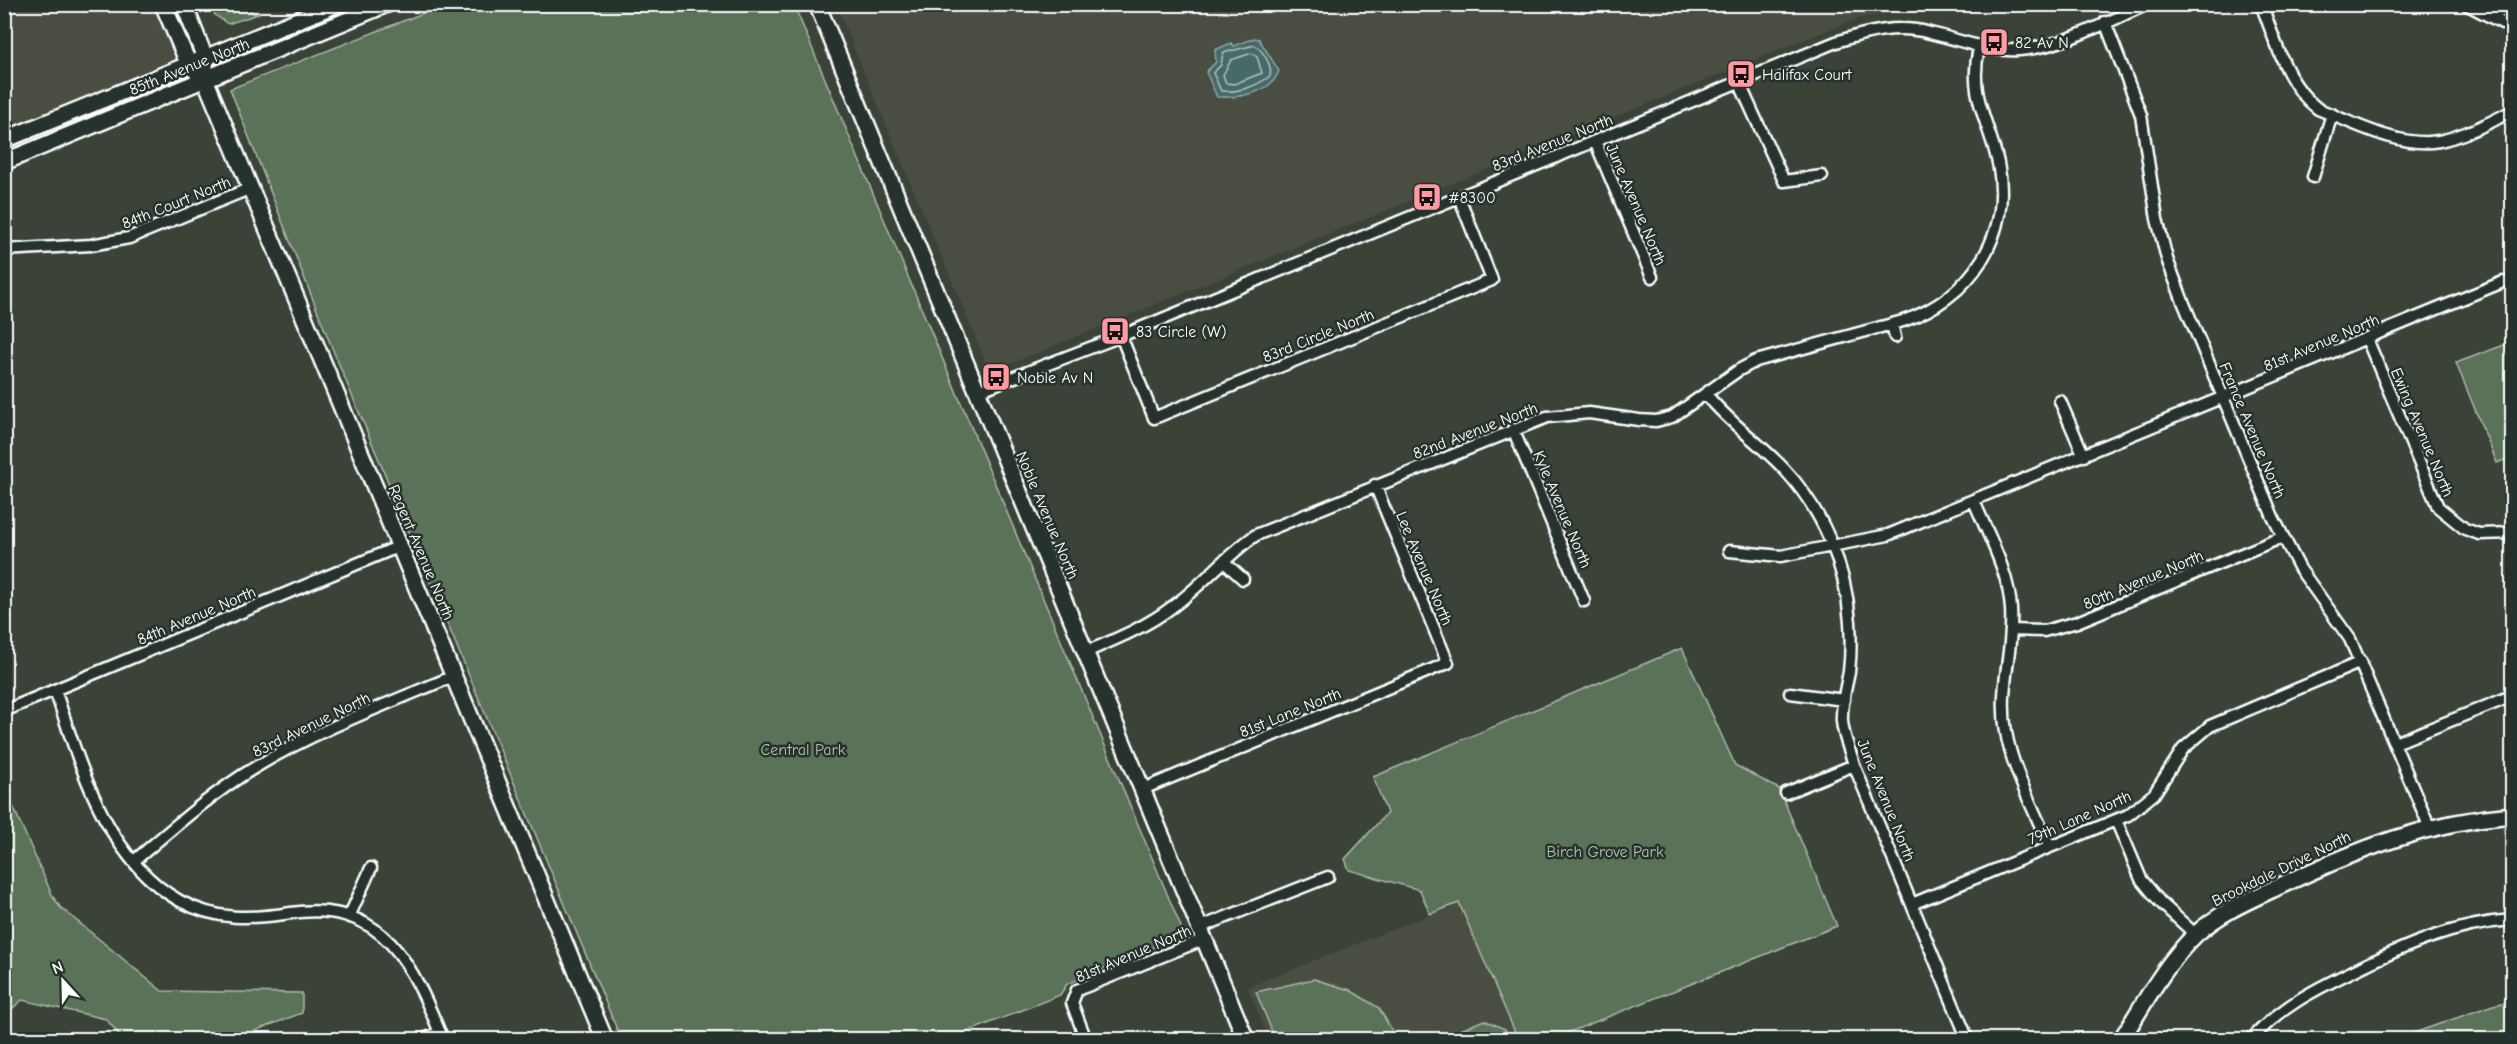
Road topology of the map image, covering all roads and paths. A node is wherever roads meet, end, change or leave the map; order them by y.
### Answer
1 (163, 4) edge
2 (184, 4) edge
3 (337, 4) edge
4 (387, 4) edge
5 (816, 4) edge
6 (2148, 4) edge
7 (2261, 4) edge
8 (2466, 4) edge
9 (2512, 7) edge
10 (2492, 15) junction
11 (2105, 22) junction
12 (2512, 28) edge
13 (1979, 48) junction
14 (205, 58) junction
15 (189, 64) junction
16 (205, 79) junction
17 (1739, 82) junction
18 (2512, 111) edge
19 (2332, 114) junction
20 (4, 140) edge
21 (1594, 141) junction
22 (4, 162) edge
23 (1822, 176) dead end
24 (2313, 177) dead end
25 (251, 188) junction
26 (1459, 197) junction
27 (4, 250) edge
28 (1652, 277) dead end
29 (2503, 282) dead end
30 (1892, 324) junction
31 (1121, 336) junction
32 (1895, 337) dead end
33 (2367, 339) junction
34 (978, 392) junction
35 (1706, 394) junction
36 (2223, 399) junction
37 (2060, 401) dead end
38 (1513, 429) junction
39 (2084, 456) junction
40 (1375, 485) junction
41 (1974, 501) junction
42 (2512, 533) edge
43 (2283, 537) junction
44 (400, 546) junction
45 (1833, 547) junction
46 (1730, 551) dead end
47 (1223, 561) junction
48 (1243, 579) dead end
49 (1584, 601) dead end
50 (2011, 630) junction
51 (1086, 652) junction
52 (2361, 662) junction
53 (1448, 663) joint
54 (454, 676) junction
55 (55, 690) junction
56 (1791, 693) dead end
57 (2512, 696) edge
58 (1844, 700) junction
59 (4, 711) edge
60 (2395, 743) junction
61 (1854, 765) junction
62 (1143, 789) junction
63 (1786, 793) dead end
64 (2512, 815) edge
65 (2116, 820) junction
66 (2430, 828) junction
67 (2050, 847) junction
68 (134, 861) junction
69 (371, 868) dead end
70 (1328, 877) dead end
71 (1912, 904) junction
72 (349, 917) junction
73 (2512, 920) edge
74 (1203, 933) junction
75 (2196, 934) junction
76 (441, 1036) edge
77 (422, 1040) edge
78 (605, 1040) edge
79 (1086, 1040) edge
80 (1246, 1040) edge
81 (1968, 1040) edge
82 (2121, 1040) edge
83 (2251, 1040) edge

1 - 15 street, Regent Avenue North
2 - 14 street, Regent Avenue North
3 - 14 street, 85th Avenue North
4 - 16 street, 85th Avenue North
5 - 34 street, Noble Avenue North
6 - 11 street, 83rd Avenue North
7 - 19 street
8 - 10 street
9 - 10 street
10 - 12 street
11 - 13 street, 83rd Avenue North
11 - 36 street, France Avenue North
13 - 17 street, 83rd Avenue North
13 - 30 street, 82nd Avenue North
14 - 15 street, 85th Avenue North
14 - 16 street, Regent Avenue North
15 - 16 street, Regent Avenue North
15 - 20 street, 85th Avenue North
16 - 22 street, 85th Avenue North
16 - 25 street, Regent Avenue North
17 - 21 street, 83rd Avenue North
17 - 23 street
18 - 19 street
19 - 24 street
21 - 26 street, 83rd Avenue North
21 - 28 street, June Avenue North
25 - 27 street, 84th Court North
25 - 44 street, Regent Avenue North
26 - 31 street, 83rd Avenue North
26 - 31 street, 83rd Circle North
29 - 33 street, 81st Avenue North
30 - 32 street
30 - 35 street, 82nd Avenue North
31 - 34 street, 83rd Avenue North
33 - 36 street, 81st Avenue North
33 - 42 street, Ewing Avenue North
34 - 51 street, Noble Avenue North
35 - 38 street, 82nd Avenue North
35 - 45 street, June Avenue North
36 - 39 street, 81st Avenue North
36 - 43 street, France Avenue North
37 - 39 street
38 - 40 street, 82nd Avenue North
38 - 49 street, Kyle Avenue North
39 - 41 street, 81st Avenue North
40 - 47 street, 82nd Avenue North
40 - 53 street, Lee Avenue North
41 - 45 street, 81st Avenue North
41 - 50 street
43 - 50 street, 80th Avenue North
43 - 52 street, France Avenue North
44 - 54 street, Regent Avenue North
44 - 55 street, 84th Avenue North
45 - 46 street, 81st Avenue North
45 - 58 street, June Avenue North
47 - 48 street
47 - 51 street, 82nd Avenue North
50 - 67 street
51 - 62 street, Noble Avenue North
52 - 60 street, France Avenue North
52 - 65 street, 79th Lane North
53 - 62 street, 81st Lane North
54 - 68 street, 83rd Avenue North
54 - 78 street, Regent Avenue North
55 - 59 street, 84th Avenue North
55 - 68 street
56 - 58 street
57 - 60 street
58 - 61 street, June Avenue North
60 - 66 street, France Avenue North
61 - 63 street
61 - 71 street, June Avenue North
62 - 74 street, Noble Avenue North
64 - 66 street, Brookdale Drive North
65 - 67 street, 79th Lane North
65 - 75 street
66 - 75 street, Brookdale Drive North
67 - 71 street, 79th Lane North
68 - 72 street
69 - 72 street
70 - 74 street, 81st Avenue North
71 - 81 street, June Avenue North
72 - 76 street
73 - 83 street
74 - 79 street, 81st Avenue North
74 - 80 street, Noble Avenue North
75 - 82 street, Brookdale Drive North
76 - 77 street

